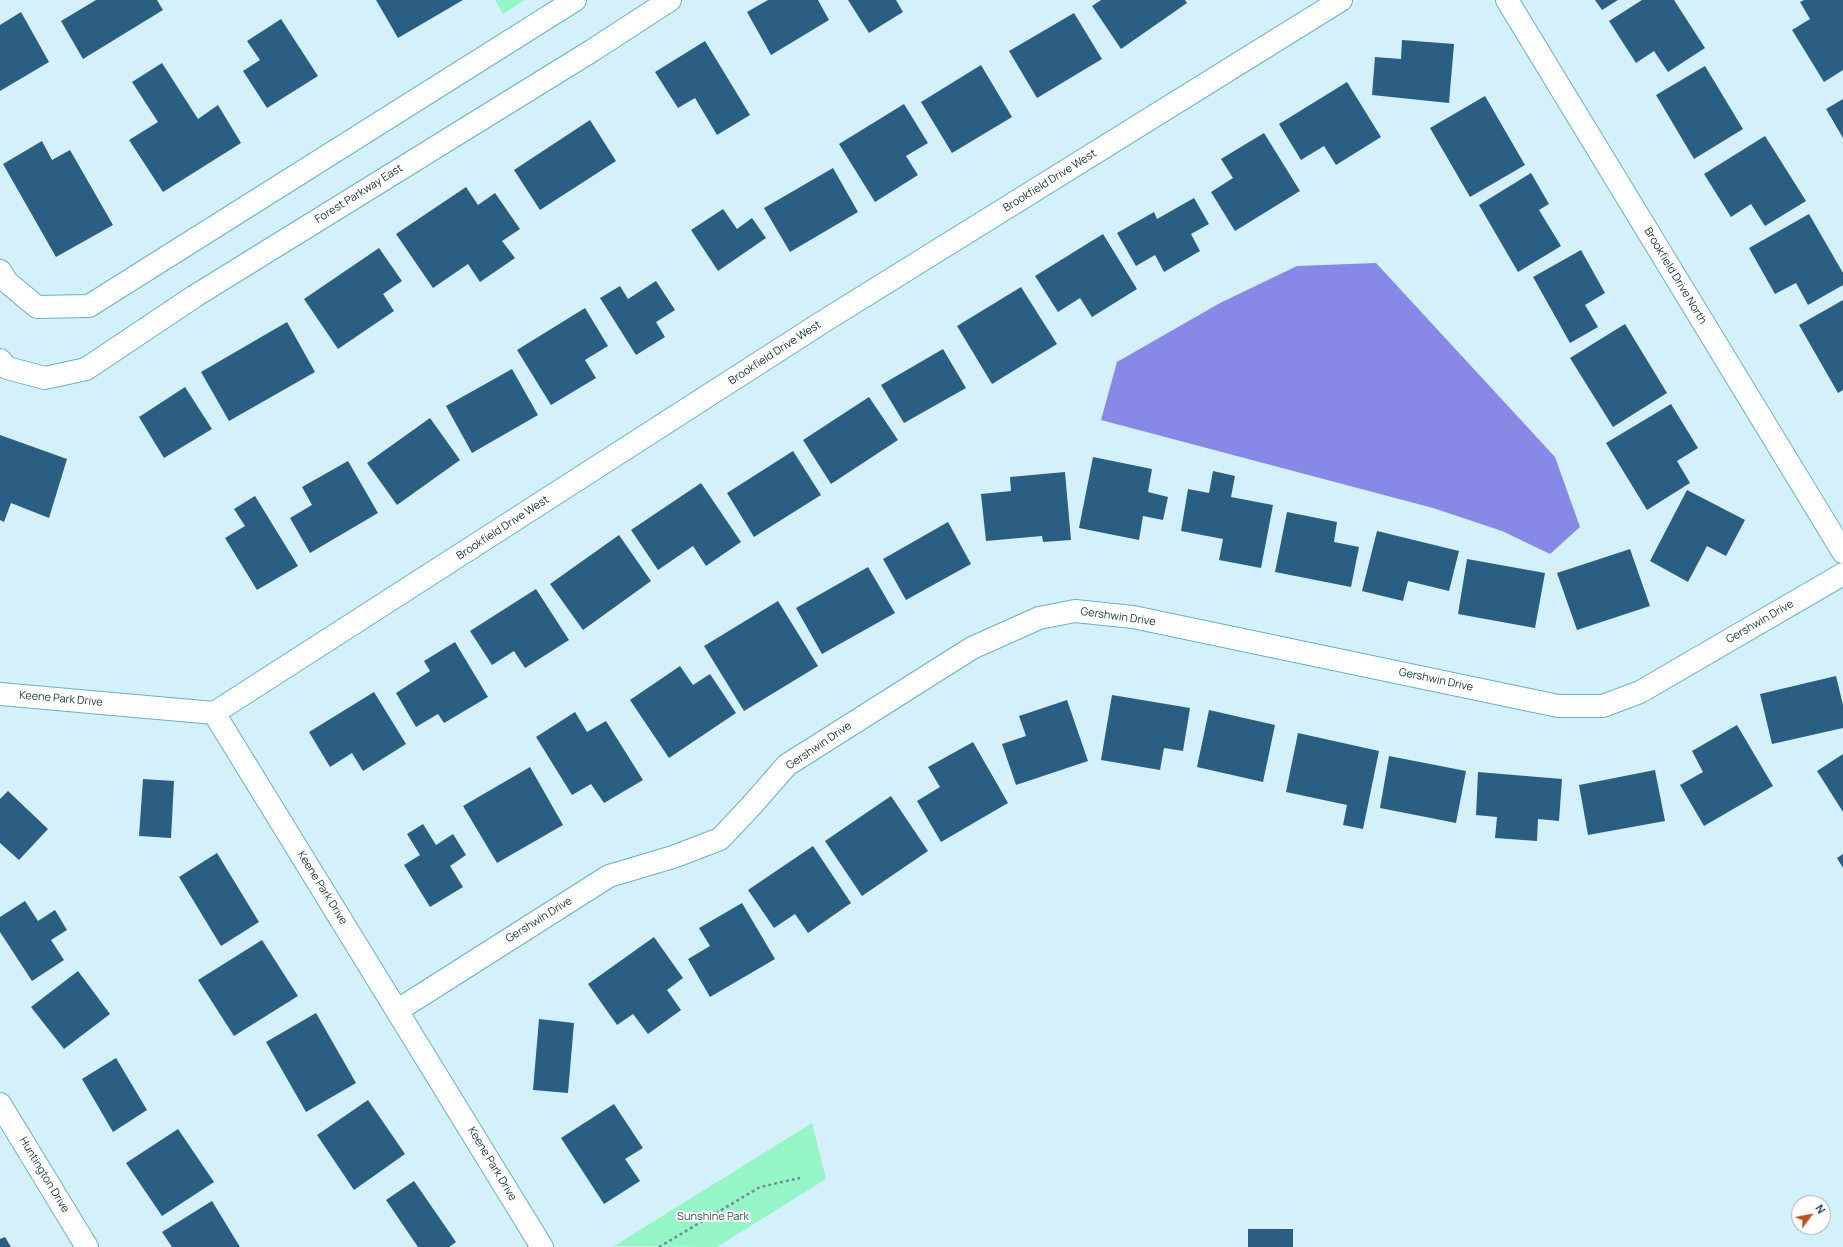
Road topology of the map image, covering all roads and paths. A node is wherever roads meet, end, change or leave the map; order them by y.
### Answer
1 (575, 0) edge
2 (670, 0) edge
3 (1341, 0) edge
4 (1507, 0) edge
5 (0, 271) edge
6 (0, 360) edge
7 (1843, 552) edge
8 (1843, 574) edge
9 (0, 694) edge
10 (214, 713) junction
11 (398, 1010) junction
12 (0, 1104) edge
13 (800, 1178) dead end
14 (87, 1247) edge
15 (542, 1247) edge
16 (659, 1247) edge

1 - 5 street
2 - 6 street, Forest Parkway East
3 - 10 street, Brookfield Drive West
4 - 7 street, Brookfield Drive North
8 - 11 street, Gershwin Drive
9 - 10 street, Keene Park Drive
10 - 11 street, Keene Park Drive
11 - 15 street, Keene Park Drive
12 - 14 street, Huntington Drive
13 - 16 path

